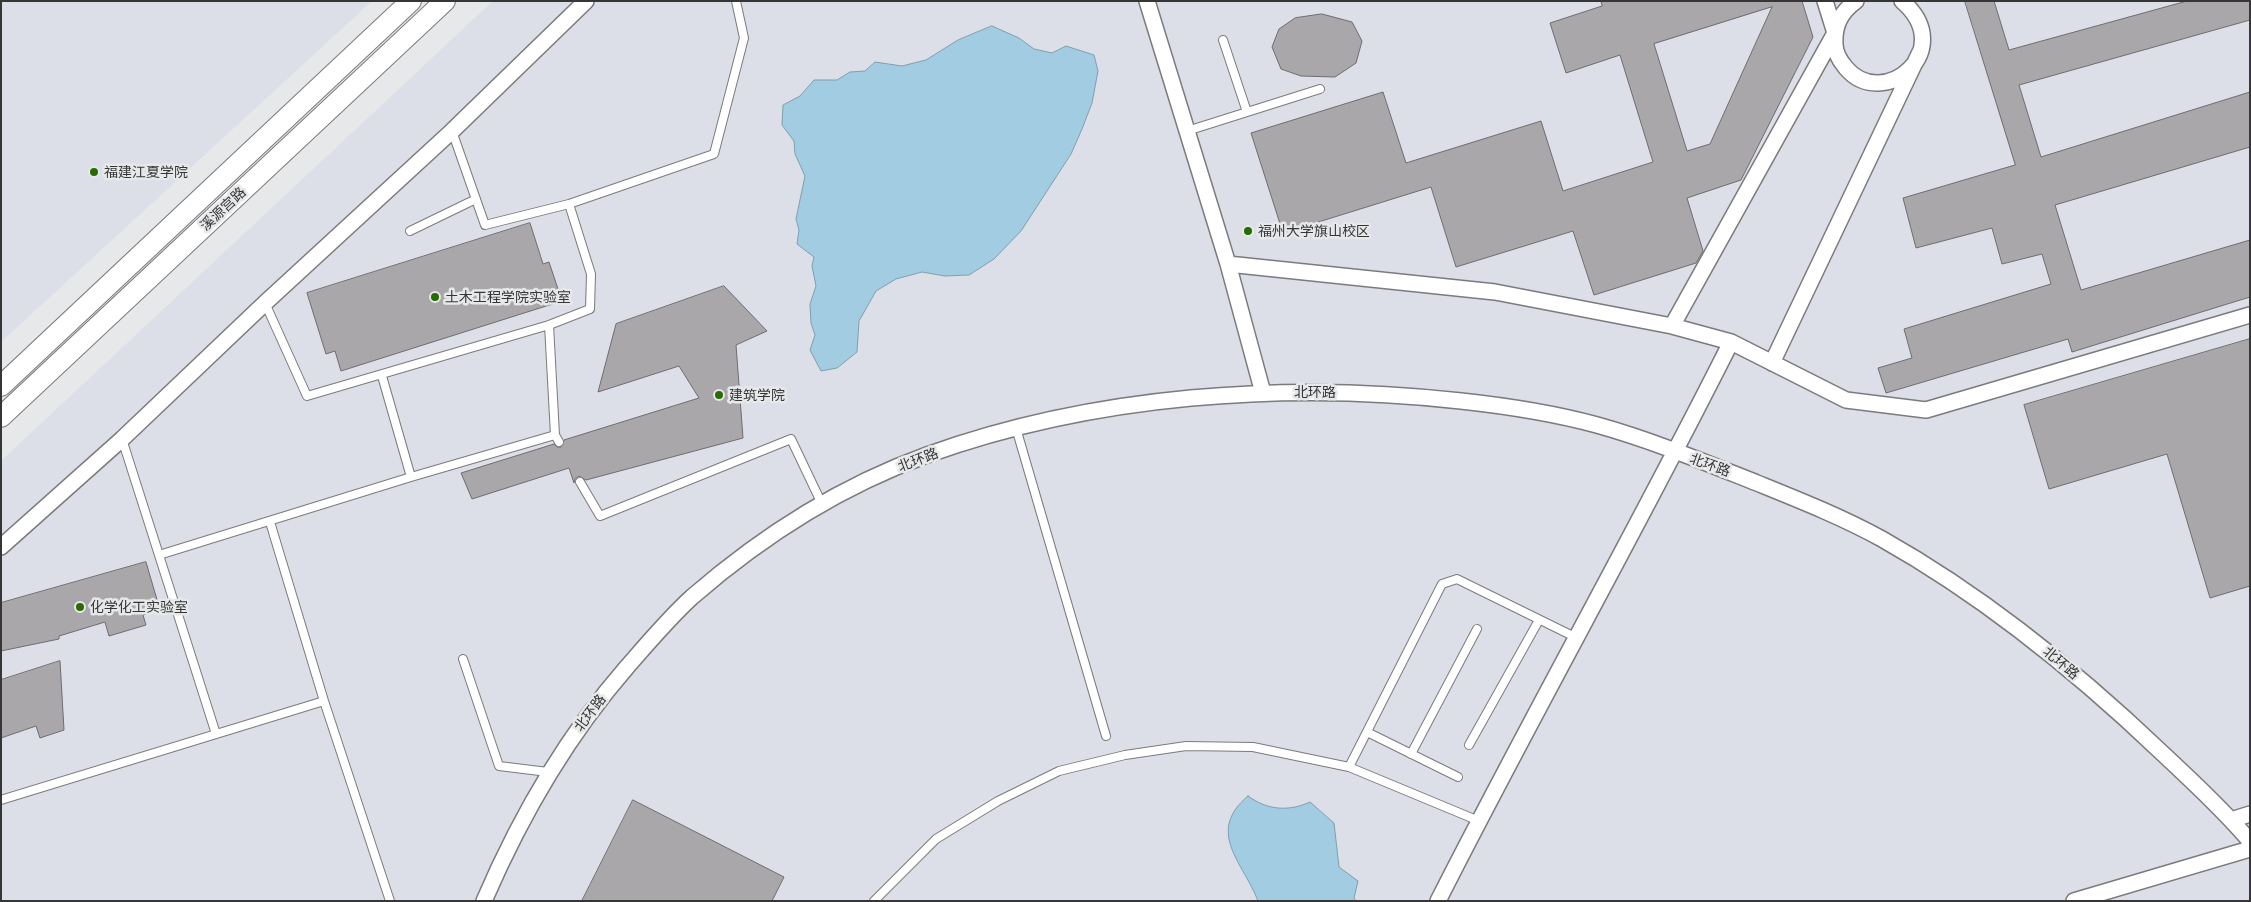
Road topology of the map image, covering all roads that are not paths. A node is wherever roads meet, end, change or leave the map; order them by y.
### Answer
1 (411, 1) edge
2 (445, 1) edge
3 (586, 1) edge
4 (736, 1) edge
5 (1147, 1) edge
6 (1825, 1) edge
7 (1856, 1) edge
8 (1908, 4) edge
9 (1834, 33) junction
10 (1223, 40) dead end
11 (1920, 52) junction
12 (1320, 89) dead end
13 (1247, 112) junction
14 (452, 131) junction
15 (1187, 131) junction
16 (476, 199) junction
17 (569, 204) junction
18 (410, 231) dead end
19 (1228, 264) junction
20 (265, 303) junction
21 (2250, 315) edge
22 (550, 325) junction
23 (1672, 326) junction
24 (1731, 342) junction
25 (1772, 363) junction
26 (382, 376) junction
27 (1, 386) edge
28 (1263, 393) junction
29 (1, 418) edge
30 (1016, 428) junction
31 (122, 439) junction
32 (1676, 452) junction
33 (411, 477) junction
34 (580, 482) dead end
35 (822, 504) junction
36 (270, 522) junction
37 (1, 547) edge
38 (159, 555) junction
39 (1540, 620) junction
40 (1477, 629) dead end
41 (1577, 638) junction
42 (463, 659) dead end
43 (324, 701) junction
44 (1367, 732) junction
45 (216, 734) junction
46 (1106, 736) dead end
47 (1469, 745) dead end
48 (1411, 754) junction
49 (1349, 767) junction
50 (548, 772) junction
51 (1458, 777) dead end
52 (1, 800) edge
53 (2250, 814) edge
54 (2231, 820) junction
55 (1478, 821) junction
56 (2250, 841) edge
57 (2250, 849) edge
58 (390, 901) edge
59 (484, 901) edge
60 (874, 901) edge
61 (1438, 901) edge
62 (2074, 901) edge

1 - 27 main road, 溪源宫路
2 - 29 main road, 溪源宫路
3 - 14 street
4 - 17 lane
5 - 15 street
6 - 9 street
7 - 9 street
8 - 11 street
9 - 11 street
9 - 23 street
10 - 13 lane
11 - 25 street
12 - 13 lane
13 - 15 lane
14 - 16 lane
14 - 20 street
15 - 19 street
16 - 17 lane
16 - 18 lane
17 - 22 lane
19 - 23 street
19 - 28 street
20 - 26 lane
20 - 31 street
21 - 25 street
22 - 26 lane
22 - 33 lane
23 - 24 street
24 - 25 street
24 - 32 street
26 - 33 lane
28 - 30 street, 北环路
28 - 32 street, 北环路
30 - 35 street, 北环路
30 - 46 lane
31 - 37 street
31 - 38 lane
32 - 41 street
32 - 54 street, 北环路
33 - 36 lane
34 - 35 lane
35 - 50 street, 北环路
36 - 38 lane
36 - 43 lane
38 - 45 lane
39 - 41 lane
39 - 44 lane
39 - 47 lane
40 - 48 lane
41 - 55 street
42 - 50 lane
43 - 45 lane
43 - 58 lane
44 - 48 lane
44 - 49 lane
45 - 52 lane
48 - 51 lane
49 - 55 lane
49 - 60 lane
50 - 59 street, 北环路
53 - 54 street
54 - 56 street, 北环路
55 - 61 street
57 - 62 street

